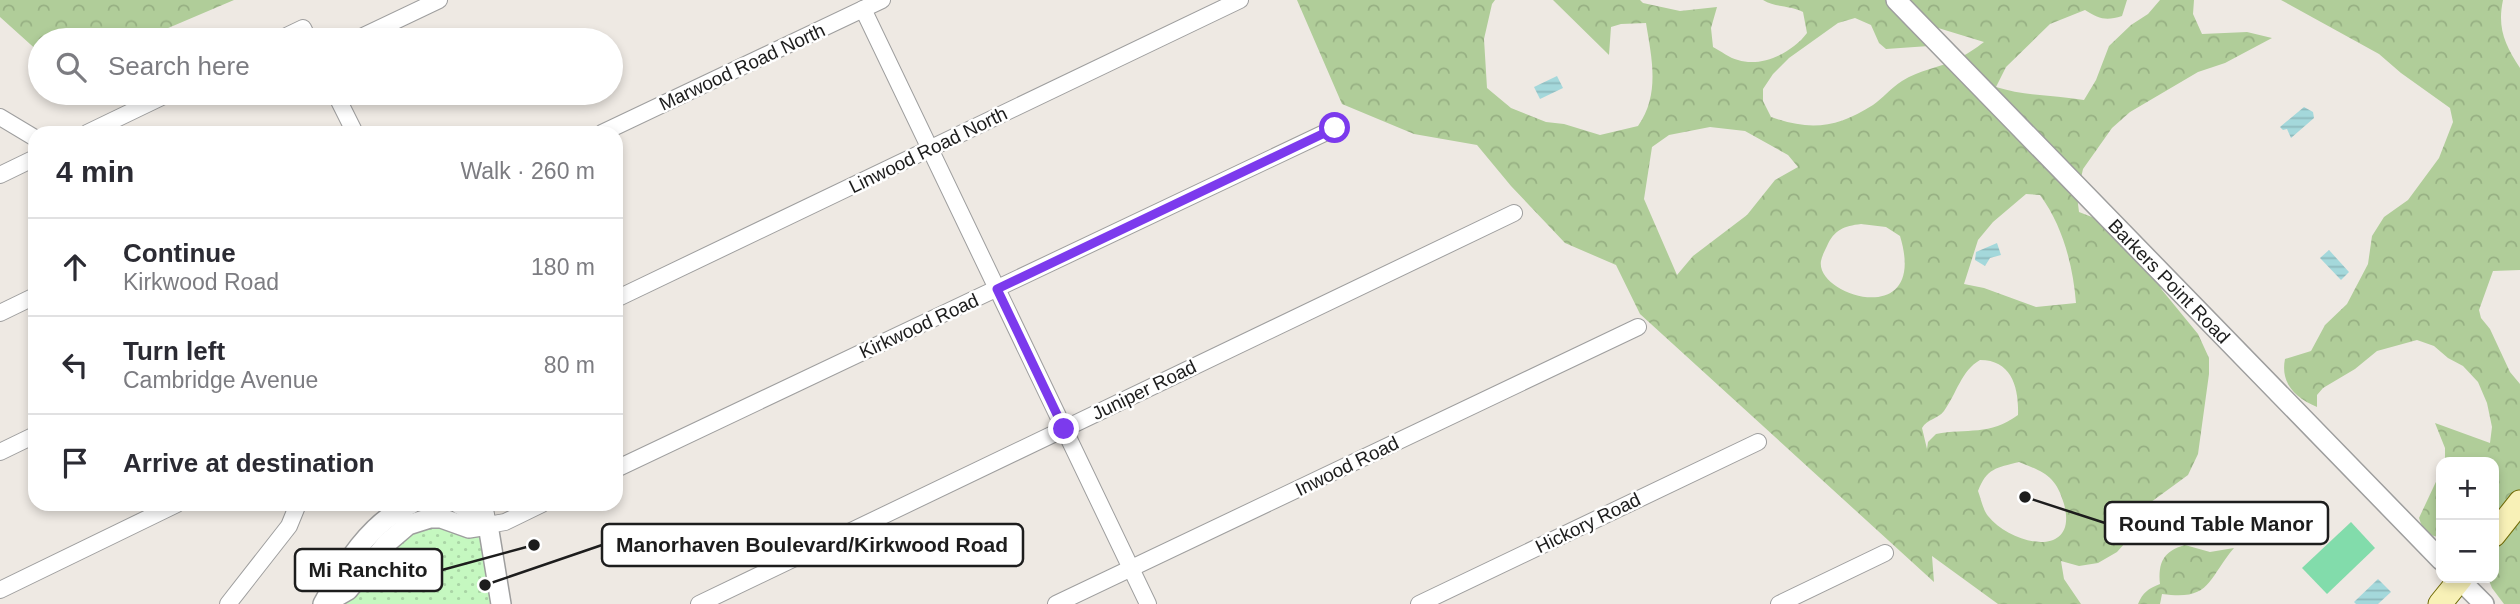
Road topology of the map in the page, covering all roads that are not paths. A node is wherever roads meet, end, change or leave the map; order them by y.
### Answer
1 (439, 0) edge
2 (882, 0) edge
3 (1240, 0) edge
4 (1896, 0) edge
5 (863, 9) junction
6 (380, 28) edge
7 (131, 105) edge
8 (341, 105) edge
9 (0, 117) edge
10 (98, 126) edge
11 (352, 126) edge
12 (617, 126) edge
13 (1335, 128) dead end
14 (28, 134) edge
15 (930, 149) junction
16 (28, 161) edge
17 (0, 175) edge
18 (1514, 214) dead end
19 (997, 289) junction
20 (623, 296) edge
21 (28, 299) edge
22 (0, 313) edge
23 (1638, 327) dead end
24 (1064, 429) junction
25 (28, 438) edge
26 (1758, 442) dead end
27 (0, 452) edge
28 (623, 466) edge
29 (2520, 502) edge
30 (163, 511) edge
31 (295, 511) edge
32 (395, 511) edge
33 (400, 511) edge
34 (471, 511) edge
35 (485, 511) edge
36 (528, 511) edge
37 (383, 522) junction
38 (488, 525) junction
39 (2499, 529) edge
40 (1885, 553) dead end
41 (2436, 556) edge
42 (1131, 569) junction
43 (2456, 583) edge
44 (2465, 583) edge
45 (0, 590) edge
46 (228, 604) edge
47 (323, 604) edge
48 (501, 604) edge
49 (699, 604) edge
50 (1056, 604) edge
51 (1148, 604) edge
52 (1419, 604) edge
53 (1779, 604) edge
54 (2441, 604) edge
55 (2484, 604) edge

1 - 6 street
2 - 5 street, Marwood Road North
3 - 15 street, Linwood Road North
4 - 41 street, Barkers Point Road
5 - 12 street, Marwood Road North
5 - 15 street
7 - 10 street
8 - 11 street
9 - 14 street
13 - 19 street, Kirkwood Road
15 - 19 street
15 - 20 street, Linwood Road North
16 - 17 street
18 - 24 street, Juniper Road
19 - 24 street
19 - 28 street, Kirkwood Road
21 - 22 street
23 - 42 street, Inwood Road
24 - 42 street
24 - 49 street, Juniper Road
25 - 27 street
26 - 52 street, Hickory Road
29 - 39 main road
30 - 45 street
31 - 46 street
32 - 37 street
33 - 37 street
34 - 38 street
35 - 38 street
36 - 38 street
37 - 47 street
38 - 47 street
38 - 48 street
40 - 53 street
42 - 50 street, Inwood Road
42 - 51 street
43 - 54 main road
44 - 55 street

